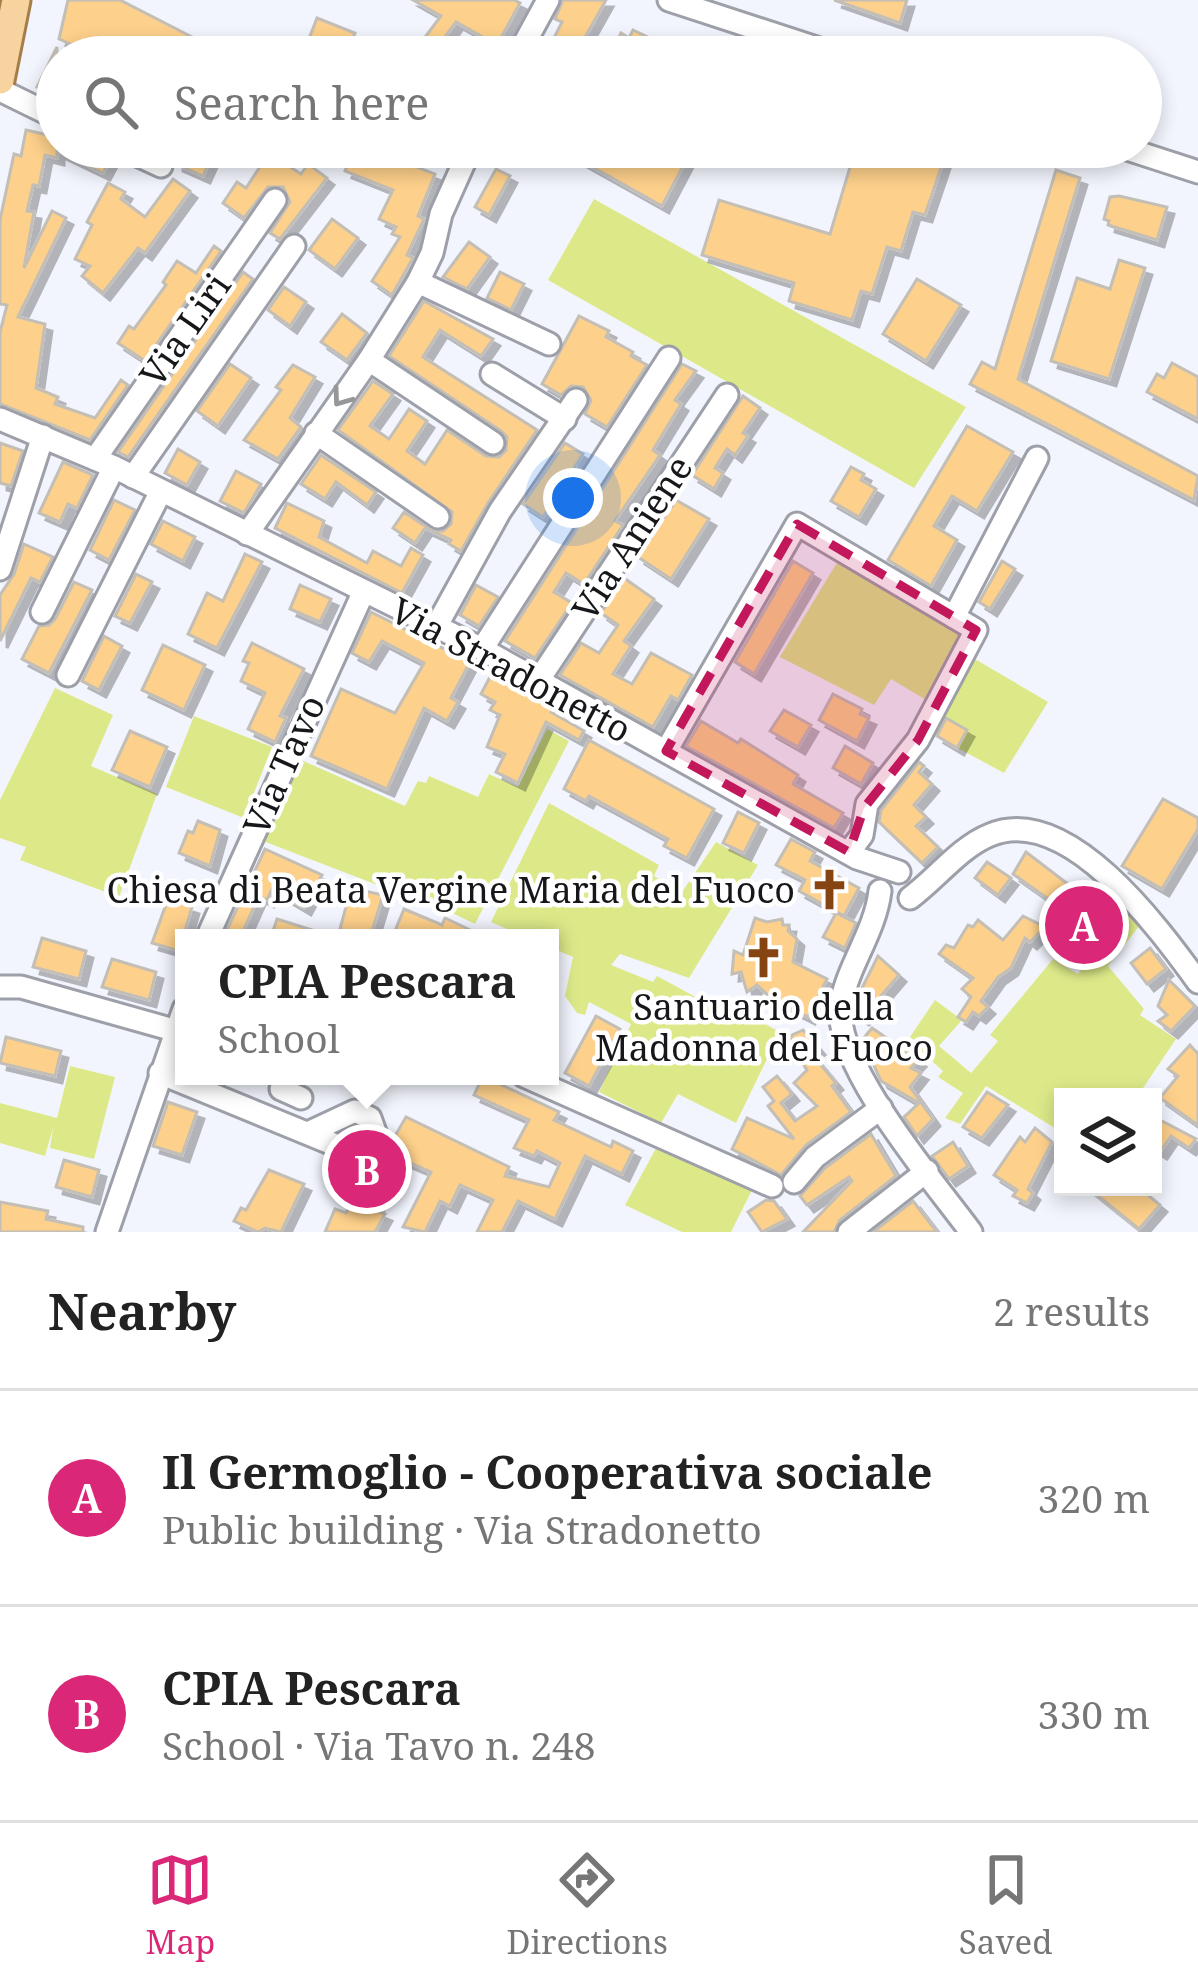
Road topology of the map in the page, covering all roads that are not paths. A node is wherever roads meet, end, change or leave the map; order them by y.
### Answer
1 (16, 0) edge
2 (548, 0) edge
3 (669, 0) edge
4 (529, 36) edge
5 (780, 36) edge
6 (0, 80) edge
7 (0, 90) edge
8 (36, 108) edge
9 (1162, 160) edge
10 (461, 168) edge
11 (1198, 172) edge
12 (275, 200) dead end
13 (294, 246) dead end
14 (418, 282) junction
15 (549, 344) dead end
16 (669, 358) dead end
17 (369, 360) junction
18 (492, 374) dead end
19 (727, 395) dead end
20 (0, 419) edge
21 (316, 433) junction
22 (43, 436) junction
23 (493, 442) dead end
24 (1037, 458) dead end
25 (114, 468) junction
26 (160, 491) junction
27 (438, 517) dead end
28 (247, 534) junction
29 (0, 569) edge
30 (363, 592) junction
31 (42, 612) dead end
32 (954, 617) junction
33 (436, 627) junction
34 (482, 649) junction
35 (68, 675) dead end
36 (538, 681) junction
37 (666, 752) junction
38 (853, 855) junction
39 (950, 863) junction
40 (902, 873) junction
41 (880, 889) junction
42 (905, 901) junction
43 (211, 929) edge
44 (868, 937) junction
45 (1198, 982) edge
46 (0, 987) edge
47 (175, 1030) edge
48 (175, 1036) edge
49 (160, 1073) junction
50 (175, 1079) edge
51 (191, 1085) edge
52 (283, 1085) edge
53 (546, 1085) edge
54 (301, 1098) dead end
55 (881, 1108) junction
56 (310, 1132) dead end
57 (927, 1171) junction
58 (107, 1232) edge
59 (849, 1232) edge
60 (970, 1232) edge

1 - 6 main road
2 - 4 street
3 - 5 street
7 - 8 street
9 - 11 street
10 - 14 street
12 - 25 street, Via Liri
13 - 25 street
14 - 15 street
14 - 17 street
16 - 34 street
17 -> 21 street
17 - 23 street
18 - 33 street
19 - 36 street, Via Aniene
20 - 22 street, Via Stradonetto
21 - 27 street
21 - 28 street
22 - 25 street, Via Stradonetto
22 - 29 street
24 - 32 street
25 - 26 street, Via Stradonetto
25 - 31 street
26 - 28 street, Via Stradonetto
26 - 35 street
28 - 30 street, Via Stradonetto
30 - 33 street, Via Stradonetto
30 - 43 street, Via Tavo
32 - 37 street
32 - 38 street
33 - 34 street, Via Stradonetto
34 - 36 street, Via Stradonetto
36 - 37 street, Via Stradonetto
37 - 38 street, Via Stradonetto
38 - 40 street, Via Stradonetto
38 - 41 street, Via Stradonetto
39 - 40 street
39 - 42 street
39 - 45 street
40 - 41 street
40 - 42 street
41 - 42 street
41 - 44 street
42 - 44 street
44 - 55 street
46 - 47 street
48 - 49 street
49 - 50 street
49 - 58 street
51 - 56 street
52 - 54 street
53 - 55 street
55 - 57 street
57 - 59 street
57 - 60 street

